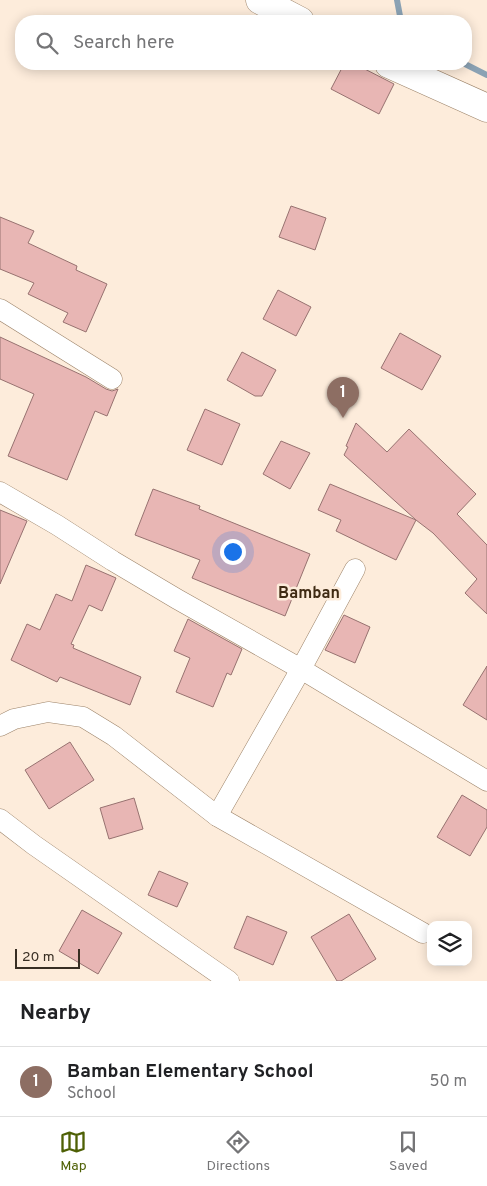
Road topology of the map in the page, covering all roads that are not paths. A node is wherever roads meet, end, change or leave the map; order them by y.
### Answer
1 (260, 0) edge
2 (289, 15) edge
3 (402, 70) edge
4 (487, 108) edge
5 (0, 309) edge
6 (112, 379) dead end
7 (0, 492) edge
8 (355, 569) dead end
9 (301, 669) junction
10 (0, 726) edge
11 (487, 781) edge
12 (217, 816) junction
13 (0, 819) edge
14 (422, 933) dead end
15 (229, 981) edge

1 - 2 street
3 - 4 street
5 - 6 street
7 - 9 street
8 - 9 street
9 - 11 street
9 - 12 street
10 - 12 street
12 - 14 street
13 - 15 street

